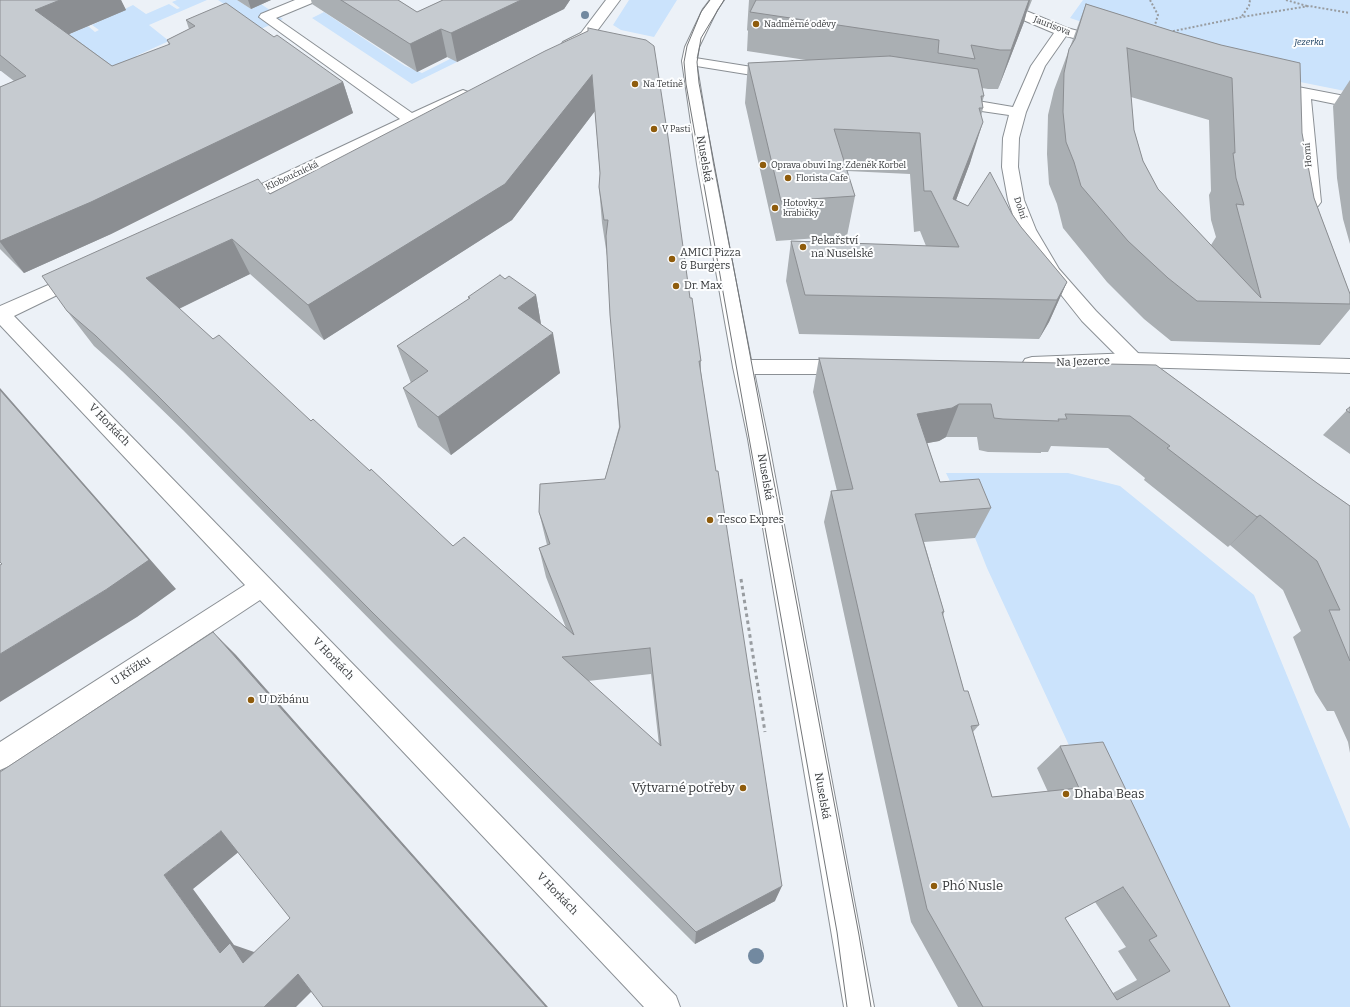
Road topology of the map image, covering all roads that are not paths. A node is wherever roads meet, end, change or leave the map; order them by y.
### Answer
1 (306, 0) edge
2 (613, 0) edge
3 (717, 0) edge
4 (988, 0) edge
5 (1062, 31) junction
6 (1091, 39) edge
7 (551, 53) edge
8 (690, 61) junction
9 (789, 77) edge
10 (1259, 85) edge
11 (474, 90) edge
12 (1303, 93) junction
13 (944, 101) edge
14 (1350, 102) edge
15 (1018, 112) junction
16 (411, 120) junction
17 (226, 207) edge
18 (1315, 219) edge
19 (91, 272) edge
20 (1, 314) edge
21 (1133, 360) junction
22 (1014, 364) edge
23 (1350, 366) edge
24 (864, 367) edge
25 (743, 368) junction
26 (1164, 380) edge
27 (263, 586) junction
28 (0, 757) edge
29 (855, 1005) edge
30 (665, 1007) edge

1 - 16 street
2 - 7 street
3 - 8 street, Nuselská
4 - 5 street, Jaurisova
5 - 6 street, Jaurisova
5 - 15 street, Dolní
8 - 9 street
8 - 25 street, Nuselská
10 - 12 street
11 - 16 street, Kloboučnická
12 - 14 street
12 - 18 street, Horní
13 - 15 street
15 - 21 street, Dolní
16 - 17 street, Kloboučnická
19 - 20 street
20 - 27 street, V Horkách
21 - 22 street, Na Jezerce
21 - 23 street, Na Jezerce
21 - 26 street, Dolní
24 - 25 street
25 - 29 street, Nuselská
27 - 28 street, U Křížku
27 - 30 street, V Horkách

